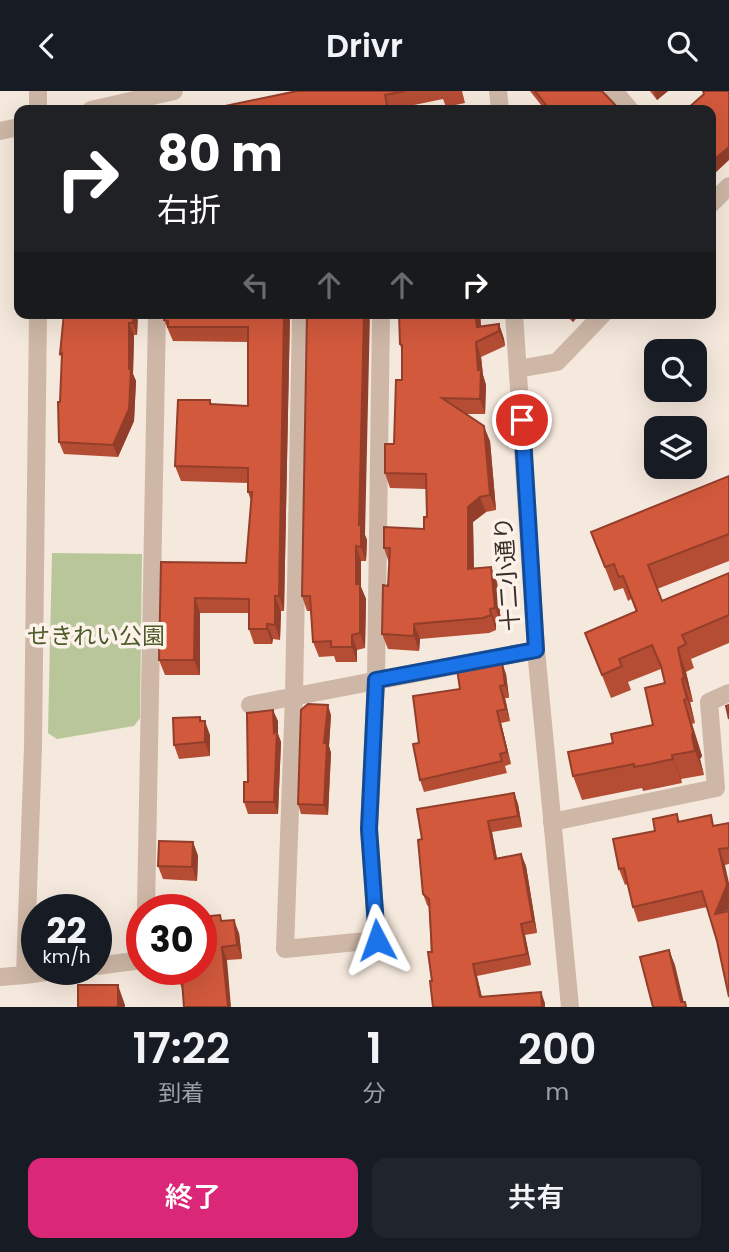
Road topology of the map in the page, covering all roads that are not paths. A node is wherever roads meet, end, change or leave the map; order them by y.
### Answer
1 (174, 91) edge
2 (614, 91) edge
3 (113, 105) edge
4 (627, 105) edge
5 (729, 186) edge
6 (716, 198) edge
7 (38, 319) edge
8 (157, 319) edge
9 (301, 319) edge
10 (381, 319) edge
11 (515, 319) edge
12 (598, 319) edge
13 (519, 369) junction
14 (536, 650) junction
15 (376, 680) junction
16 (729, 693) edge
17 (294, 696) junction
18 (250, 705) dead end
19 (552, 822) junction
20 (28, 894) edge
21 (146, 894) edge
22 (21, 975) edge
23 (0, 977) edge
24 (570, 1007) edge

1 - 3 street
2 - 4 street
5 - 6 street
7 - 20 street
8 - 21 street
9 - 17 street
10 - 15 street
11 - 13 street, 十二小通り
12 - 13 street
13 - 14 street, 十二小通り
14 - 15 street
14 - 19 street, 十二小通り
15 - 17 street
15 - 17 street
16 - 19 street
17 - 18 street
19 - 24 street, 十二小通り
22 - 23 street

